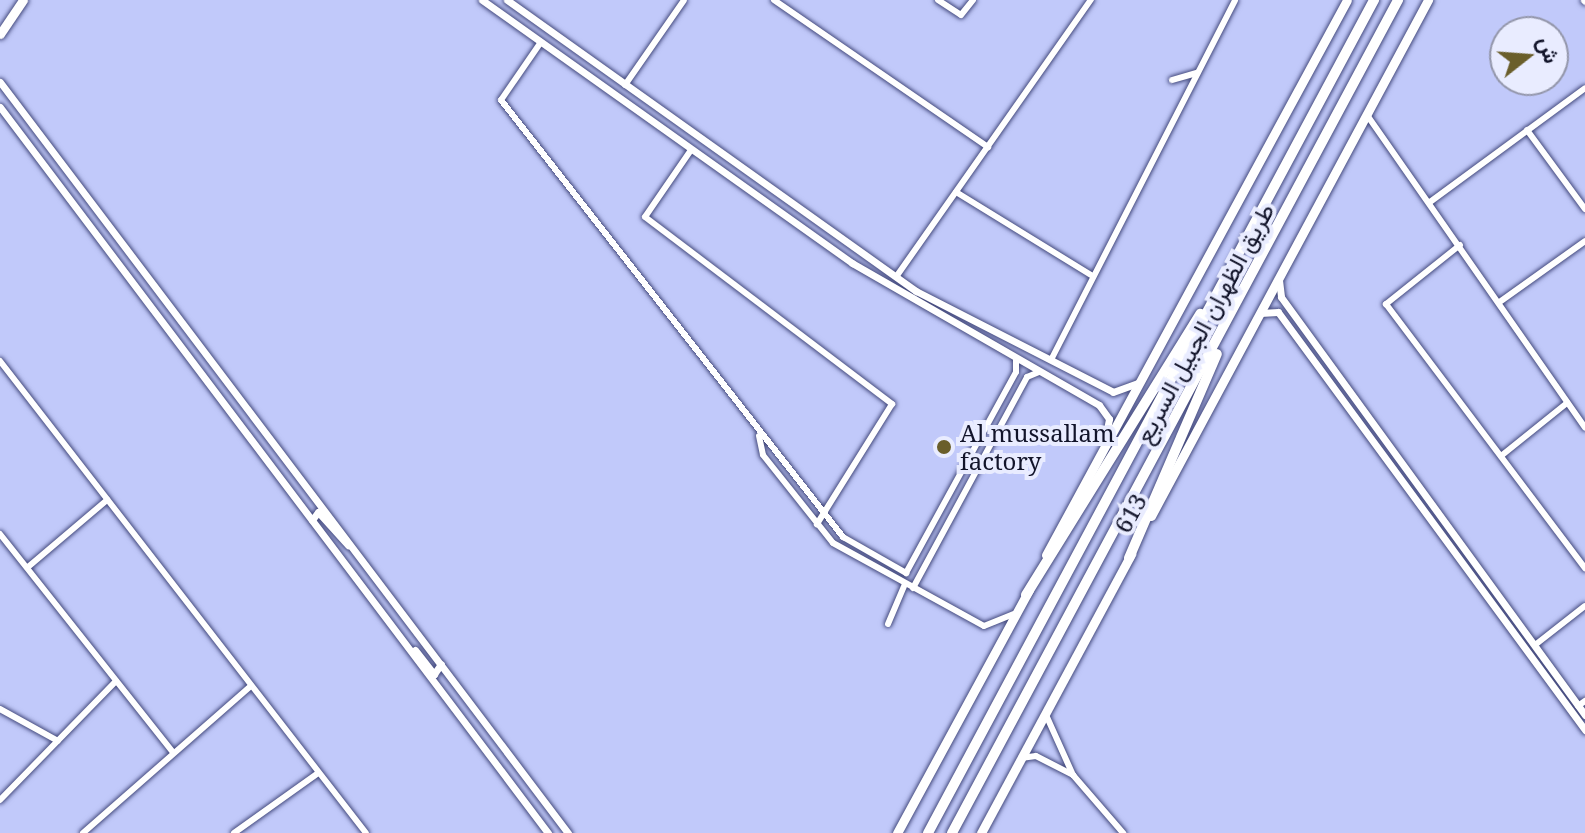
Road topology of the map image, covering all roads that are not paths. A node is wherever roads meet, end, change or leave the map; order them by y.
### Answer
1 (23, 0) edge
2 (482, 0) edge
3 (507, 0) edge
4 (774, 0) edge
5 (938, 0) edge
6 (973, 0) edge
7 (1091, 0) edge
8 (1235, 0) edge
9 (1347, 0) edge
10 (1374, 0) edge
11 (1428, 0) edge
12 (681, 1) edge
13 (1397, 3) edge
14 (1, 31) edge
15 (541, 42) junction
16 (1197, 73) junction
17 (1172, 80) dead end
18 (0, 82) edge
19 (625, 85) junction
20 (1585, 88) edge
21 (0, 107) edge
22 (1367, 115) junction
23 (1527, 130) junction
24 (988, 147) junction
25 (691, 150) junction
26 (956, 192) junction
27 (1430, 202) junction
28 (1262, 209) junction
29 (1585, 209) edge
30 (1585, 241) edge
31 (1460, 245) junction
32 (1091, 275) junction
33 (1251, 276) junction
34 (1279, 276) junction
35 (896, 277) junction
36 (1501, 301) junction
37 (1258, 314) junction
38 (1016, 359) junction
39 (1051, 360) junction
40 (0, 361) edge
41 (1039, 372) junction
42 (1143, 378) junction
43 (1567, 403) junction
44 (989, 421) junction
45 (1585, 427) edge
46 (759, 436) junction
47 (992, 441) junction
48 (1103, 447) junction
49 (1501, 456) junction
50 (107, 500) junction
51 (822, 512) junction
52 (314, 522) junction
53 (817, 524) junction
54 (2, 540) edge
55 (353, 548) junction
56 (1129, 558) junction
57 (28, 567) junction
58 (1585, 568) edge
59 (906, 573) junction
60 (907, 584) junction
61 (1026, 595) junction
62 (1585, 606) edge
63 (1014, 614) junction
64 (888, 624) dead end
65 (399, 635) junction
66 (1535, 645) junction
67 (441, 664) junction
68 (116, 681) junction
69 (251, 686) junction
70 (1582, 703) edge
71 (1047, 704) junction
72 (0, 709) edge
73 (1585, 715) edge
74 (1585, 730) edge
75 (58, 741) junction
76 (172, 751) junction
77 (1014, 767) junction
78 (318, 773) junction
79 (1073, 775) junction
80 (0, 800) edge
81 (83, 833) edge
82 (235, 833) edge
83 (366, 833) edge
84 (548, 833) edge
85 (568, 833) edge
86 (897, 833) edge
87 (928, 833) edge
88 (952, 833) edge
89 (981, 833) edge
90 (1123, 833) edge

1 - 14 main road
2 - 15 street
3 - 19 street
4 - 24 street
5 - 6 street
7 - 24 street
8 - 16 street
9 - 42 main road
10 - 28 highway, طريق الظهران الجبيل السريع / 613
11 - 22 main road, 613
12 - 19 street
13 - 33 highway, طريق الظهران الجبيل السريع / 613
15 - 25 street
15 - 46 street
16 - 17 street
16 - 32 street
18 - 55 street
19 - 35 street
20 - 23 street
21 - 52 street
22 - 27 street
22 - 34 main road, 613
23 - 27 street
23 - 29 street
24 - 26 street
25 - 38 street
25 - 51 street
26 - 32 street
26 - 35 street
27 - 31 street
28 - 61 highway
28 - 87 highway, طريق الظهران الجبيل السريع / 613
30 - 36 street
31 - 36 street
31 - 49 street
32 - 39 street
33 - 56 highway
33 - 88 highway, طريق الظهران الجبيل السريع / 613
34 - 37 main road, 613
34 - 66 street
35 - 39 street
36 - 43 street
37 - 56 main road, 613
37 - 74 street
38 - 41 street
38 - 44 street
39 - 42 street
40 - 50 street
41 - 47 street
41 - 48 street
42 - 48 main road
43 - 45 street
43 - 49 street
44 - 47 street
44 - 59 street
46 - 51 street
46 - 53 street
47 - 60 street
48 - 61 main road
49 - 58 street
50 - 57 street
50 - 69 street
51 - 53 street
51 - 59 street
52 - 55 street
52 - 65 street
53 - 60 street
54 - 57 street
55 - 67 street
56 - 71 main road, 613
57 - 68 street
59 - 60 street
60 - 63 street
60 - 64 street
61 - 63 main road
62 - 66 street
63 - 86 main road
65 - 67 street
65 - 84 street
66 - 70 street
67 - 85 street
68 - 75 street
68 - 76 street
69 - 76 street
69 - 78 street
70 - 73 street
71 - 77 main road, 613
71 - 79 street
72 - 75 street
75 - 80 street
76 - 81 street
77 - 79 street
77 - 89 main road, 613
78 - 82 street
78 - 83 street
79 - 90 street

